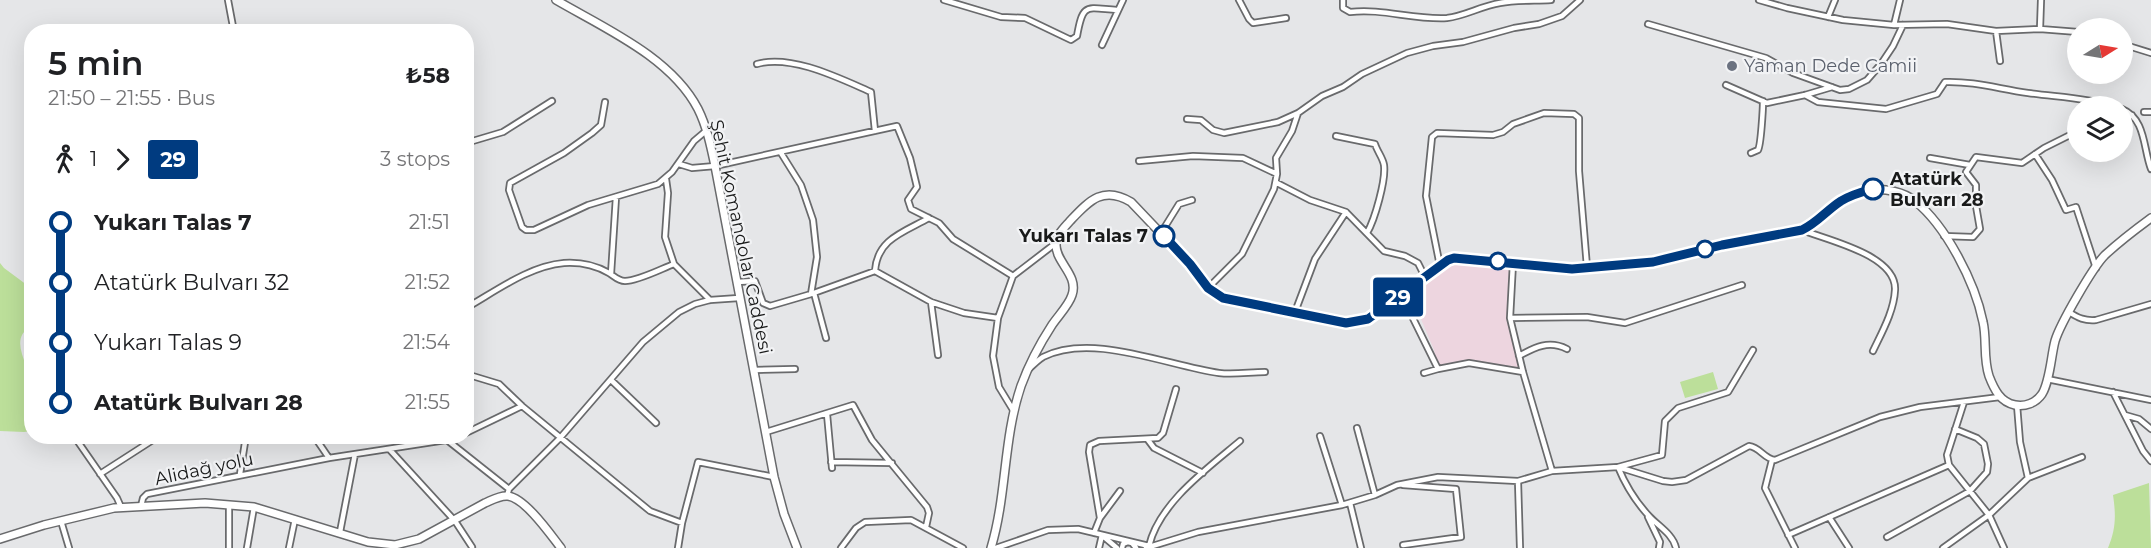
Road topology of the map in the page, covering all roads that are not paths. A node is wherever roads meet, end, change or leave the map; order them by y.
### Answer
1 (556, 0) edge
2 (944, 0) edge
3 (1123, 0) edge
4 (1239, 0) edge
5 (1344, 0) edge
6 (1551, 0) edge
7 (1580, 0) edge
8 (1759, 0) edge
9 (1835, 0) edge
10 (1900, 0) edge
11 (2041, 0) edge
12 (228, 3) edge
13 (1118, 10) junction
14 (1827, 17) junction
15 (1286, 18) dead end
16 (232, 24) edge
17 (1648, 24) dead end
18 (1894, 25) junction
19 (1903, 25) junction
20 (2040, 29) junction
21 (1996, 31) junction
22 (2067, 31) edge
23 (1102, 45) dead end
24 (2133, 47) edge
25 (2151, 53) edge
26 (2000, 61) dead end
27 (757, 64) dead end
28 (1726, 85) dead end
29 (1833, 87) junction
30 (1805, 95) junction
31 (2067, 98) edge
32 (552, 100) dead end
33 (1763, 101) junction
34 (605, 102) dead end
35 (2144, 112) dead end
36 (2151, 112) edge
37 (1298, 113) junction
38 (2133, 117) edge
39 (1187, 118) dead end
40 (707, 130) junction
41 (874, 131) junction
42 (1336, 136) dead end
43 (2067, 137) edge
44 (474, 141) edge
45 (781, 153) junction
46 (1751, 153) dead end
47 (2035, 154) junction
48 (1930, 158) dead end
49 (1139, 161) dead end
50 (679, 164) junction
51 (1970, 165) junction
52 (715, 166) junction
53 (2151, 169) edge
54 (1277, 174) junction
55 (666, 178) junction
56 (1277, 183) junction
57 (616, 197) junction
58 (1192, 200) dead end
59 (1346, 212) junction
60 (929, 218) junction
61 (2151, 218) edge
62 (1802, 230) junction
63 (1161, 233) junction
64 (1367, 233) junction
65 (1944, 236) junction
66 (1056, 243) junction
67 (1513, 263) junction
68 (674, 264) junction
69 (1440, 266) junction
70 (1587, 267) junction
71 (2096, 268) junction
72 (875, 271) junction
73 (611, 274) junction
74 (1012, 276) junction
75 (1425, 277) junction
76 (737, 282) junction
77 (1742, 285) dead end
78 (1208, 288) junction
79 (813, 294) junction
80 (1401, 294) junction
81 (739, 298) junction
82 (710, 300) junction
83 (931, 302) junction
84 (474, 303) edge
85 (2151, 304) edge
86 (1295, 312) junction
87 (2069, 312) junction
88 (998, 318) junction
89 (1510, 318) junction
90 (826, 338) dead end
91 (1567, 350) dead end
92 (1753, 350) dead end
93 (1873, 351) dead end
94 (938, 355) dead end
95 (1519, 356) junction
96 (795, 369) dead end
97 (1438, 369) junction
98 (754, 370) junction
99 (1027, 371) junction
100 (1265, 372) dead end
101 (1523, 372) junction
102 (1424, 374) dead end
103 (474, 376) edge
104 (2047, 379) junction
105 (611, 380) junction
106 (1176, 389) dead end
107 (2113, 392) junction
108 (2000, 397) junction
109 (2151, 400) edge
110 (1964, 402) junction
111 (2017, 405) junction
112 (522, 406) junction
113 (1013, 411) junction
114 (827, 414) junction
115 (2125, 415) junction
116 (656, 423) dead end
117 (1357, 428) dead end
118 (474, 429) edge
119 (1955, 429) junction
120 (2151, 429) edge
121 (765, 432) junction
122 (1320, 436) dead end
123 (560, 438) junction
124 (1148, 440) junction
125 (1240, 441) dead end
126 (79, 444) edge
127 (147, 444) edge
128 (245, 444) edge
129 (319, 444) edge
130 (417, 444) edge
131 (451, 444) edge
132 (390, 450) junction
133 (355, 454) junction
134 (329, 458) junction
135 (2082, 458) dead end
136 (1772, 460) junction
137 (2151, 461) edge
138 (831, 462) junction
139 (893, 463) junction
140 (1949, 465) junction
141 (1618, 467) junction
142 (832, 468) dead end
143 (1552, 471) junction
144 (1203, 473) junction
145 (100, 474) junction
146 (240, 474) junction
147 (774, 477) junction
148 (2028, 478) junction
149 (1518, 481) junction
150 (1397, 485) junction
151 (1120, 491) dead end
152 (1970, 491) junction
153 (508, 493) junction
154 (1375, 495) junction
155 (1350, 503) junction
156 (229, 505) junction
157 (1342, 505) junction
158 (141, 506) junction
159 (121, 507) junction
160 (254, 507) junction
161 (1647, 514) junction
162 (1989, 515) junction
163 (1829, 517) junction
164 (1100, 518) junction
165 (295, 519) junction
166 (61, 520) junction
167 (455, 521) junction
168 (682, 523) junction
169 (926, 527) junction
170 (340, 532) junction
171 (1094, 533) junction
172 (1102, 535) junction
173 (1788, 535) junction
174 (1887, 537) dead end
175 (0, 539) edge
176 (1018, 541) junction
177 (1166, 541) junction
178 (1130, 542) junction
179 (365, 545) edge
180 (1403, 545) dead end
181 (472, 547) edge
182 (1148, 547) edge
183 (69, 548) edge
184 (229, 548) edge
185 (247, 548) edge
186 (289, 548) edge
187 (561, 548) edge
188 (678, 548) edge
189 (797, 548) edge
190 (841, 548) edge
191 (963, 548) edge
192 (993, 548) edge
193 (1017, 548) edge
194 (1099, 548) edge
195 (1117, 548) edge
196 (1122, 548) edge
197 (1136, 548) edge
198 (1168, 548) edge
199 (1360, 548) edge
200 (1520, 548) edge
201 (1659, 548) edge
202 (1676, 548) edge
203 (1795, 548) edge
204 (1849, 548) edge
205 (1943, 548) edge
206 (2004, 548) edge

1 - 40 street, Şehit Komandolar Caddesi
2 - 13 street
3 - 13 street
4 - 15 street
5 - 6 street
7 - 37 street
8 - 14 street
9 - 14 street
10 - 18 street
11 - 20 street
12 - 16 street
13 - 23 street
14 - 18 street
17 - 29 street
18 - 19 street
19 - 21 street
19 - 29 street
20 - 21 street
20 - 22 street
21 - 26 street
24 - 25 street
27 - 41 street
28 - 33 street
29 - 30 street
30 - 31 street
30 - 33 street
32 - 44 street
33 - 46 street
34 - 57 street
35 - 36 street
37 - 39 street
37 - 54 street
38 - 53 street
40 - 50 street
40 - 52 street, Şehit Komandolar Caddesi
41 - 45 street
41 - 60 street
42 - 64 street
43 - 47 street
45 - 52 street
45 - 79 street
47 - 51 street
47 - 71 street
48 - 51 street
49 - 54 street
50 - 52 street
50 - 55 street
51 - 65 street
52 - 76 street, Şehit Komandolar Caddesi
54 - 56 street
55 - 57 street
55 - 68 street
56 - 59 street
56 - 78 street
57 - 73 street
58 - 63 street
59 - 64 street
59 - 86 street
60 - 72 street
60 - 74 street
61 - 71 street
62 - 65 street
62 - 70 street
62 - 93 street
63 - 66 street
63 - 78 street
64 - 75 street
65 - 108 street
66 - 74 street
66 - 99 street
67 - 69 street
67 - 70 street
67 - 89 street
68 - 73 street
68 - 82 street
69 - 70 street
69 - 75 street
71 - 87 street
72 - 79 street
72 - 83 street
73 - 84 street
74 - 88 street
75 - 80 street
76 - 79 street
76 - 81 street, Şehit Komandolar Caddesi
77 - 89 street
78 - 86 street
79 - 90 street
80 - 86 street
80 - 97 street
81 - 82 street
81 - 98 street, Şehit Komandolar Caddesi
82 - 105 street
83 - 88 street
83 - 94 street
85 - 87 street
87 - 104 street
88 - 113 street
89 - 95 street
91 - 95 street
92 - 141 street
95 - 101 street
96 - 98 street
97 - 101 street
97 - 102 street
98 - 121 street, Şehit Komandolar Caddesi
99 - 100 street
99 - 113 street
101 - 143 street
103 - 112 street
104 - 107 street
104 - 111 street
105 - 116 street
105 - 123 street
106 - 124 street
107 - 109 street
107 - 115 street
108 - 110 street
108 - 111 street
110 - 119 street
110 - 136 street
111 - 148 street
112 - 118 street
112 - 123 street
113 - 192 street
114 - 121 street
114 - 138 street
114 - 139 street
115 - 120 street
115 - 137 street
117 - 154 street
119 - 140 street
119 - 152 street
121 - 147 street, Şehit Komandolar Caddesi
122 - 157 street
123 - 153 street
123 - 168 street
124 - 144 street
124 - 164 street
125 - 144 street
126 - 145 street
127 - 145 street
128 - 146 street
129 - 134 street
130 - 132 street, Alidağ yolu
131 - 153 street
132 - 133 street, Alidağ yolu
132 - 167 street
133 - 134 street, Alidağ yolu
133 - 170 street
134 - 146 street, Alidağ yolu
135 - 148 street
136 - 141 street
136 - 173 street
138 - 139 street
138 - 142 street
139 - 169 street
140 - 152 street
140 - 163 street
141 - 143 street
141 - 161 street
143 - 149 street
144 - 182 street
145 - 159 street
146 - 158 street, Alidağ yolu
147 - 168 street
147 - 189 street, Şehit Komandolar Caddesi
148 - 162 street
149 - 150 street
149 - 200 street
150 - 154 street
150 - 180 street
151 - 164 street
152 - 162 street
152 - 174 street
153 - 167 street
153 - 187 street
154 - 155 street
155 - 157 street
155 - 199 street
156 - 158 street
156 - 160 street
156 - 184 street
157 - 177 street
158 - 159 street
159 - 166 street
160 - 165 street
160 - 185 street
161 - 201 street
161 - 202 street
162 - 205 street
162 - 206 street
163 - 173 street
163 - 204 street
164 - 171 street
165 - 170 street
165 - 186 street
166 - 175 street
166 - 183 street
167 - 179 street
167 - 181 street
168 - 188 street
169 - 190 street
169 - 191 street
170 - 179 street
171 - 172 street
171 - 176 street
172 - 178 street
172 - 194 street
172 - 195 street
173 - 203 street
176 - 192 street
176 - 193 street
177 - 182 street
177 - 198 street
178 - 182 street
178 - 196 street
178 - 197 street

